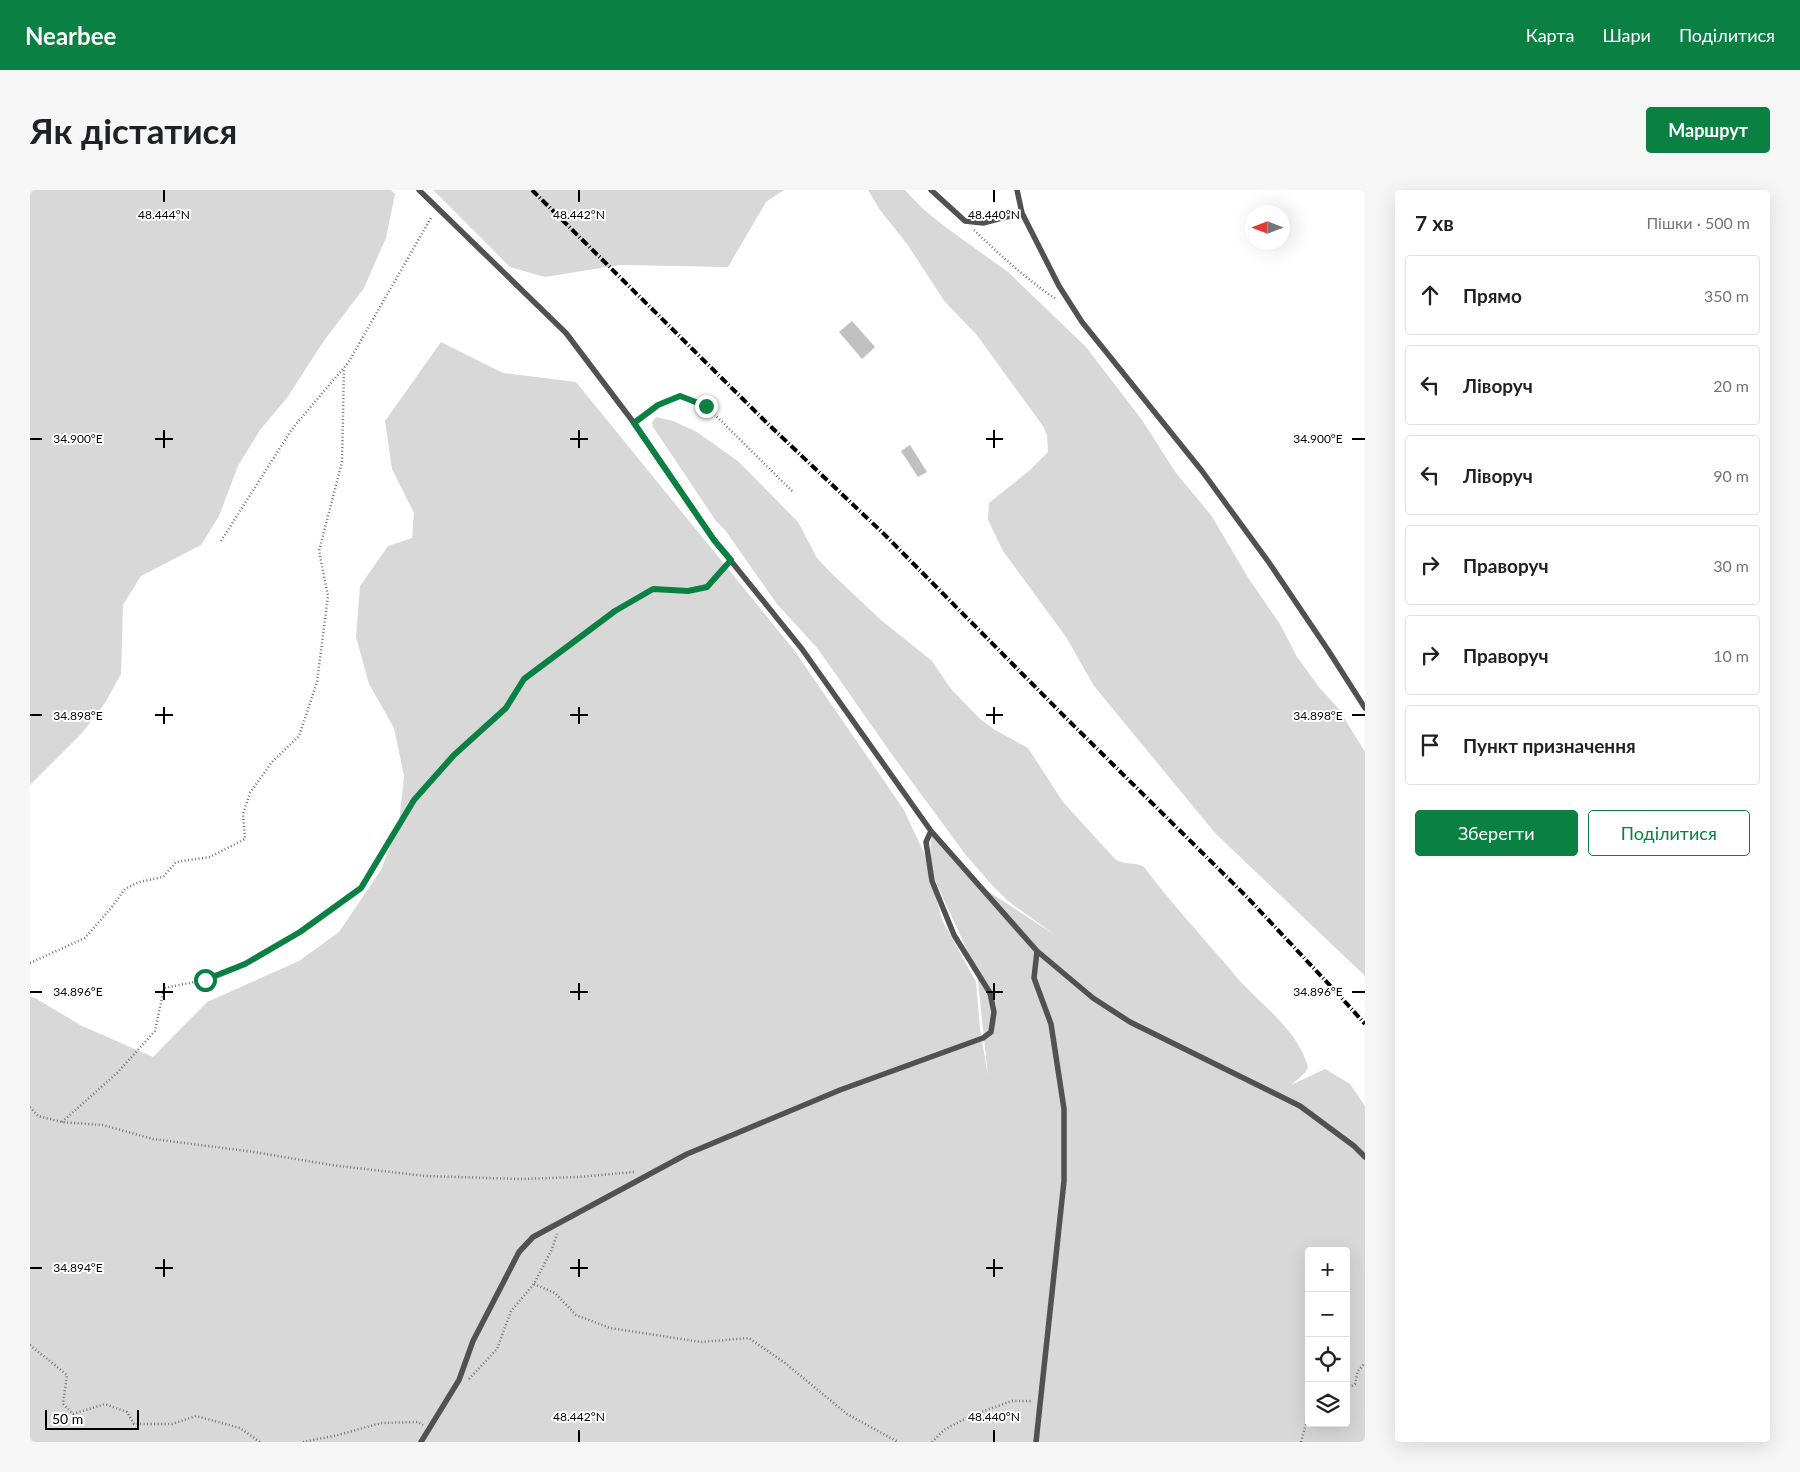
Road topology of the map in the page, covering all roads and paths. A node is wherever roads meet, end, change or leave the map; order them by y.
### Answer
1 (419, 190) edge
2 (931, 190) edge
3 (1017, 190) edge
4 (436, 208) junction
5 (1022, 213) junction
6 (965, 222) junction
7 (1060, 301) dead end
8 (344, 368) junction
9 (634, 423) junction
10 (793, 492) dead end
11 (221, 540) dead end
12 (731, 560) junction
13 (1365, 708) edge
14 (930, 831) junction
15 (1037, 951) junction
16 (30, 963) edge
17 (30, 1107) edge
18 (62, 1122) junction
19 (1365, 1157) edge
20 (638, 1172) dead end
21 (561, 1222) junction
22 (534, 1284) junction
23 (30, 1345) edge
24 (1365, 1364) edge
25 (464, 1384) dead end
26 (1350, 1387) edge
27 (1040, 1402) junction
28 (1305, 1427) edge
29 (429, 1429) junction
30 (260, 1442) edge
31 (303, 1442) edge
32 (421, 1442) edge
33 (898, 1442) edge
34 (932, 1442) edge
35 (1036, 1442) edge
36 (1301, 1442) edge

1 - 4 lane
2 - 6 lane
3 - 5 lane
4 - 8 path
4 - 9 lane
5 - 6 lane
5 - 13 lane
6 - 7 path
8 - 11 path
8 - 16 path
9 - 10 path
9 - 12 lane
12 - 14 lane
12 - 18 path
14 - 15 lane
14 - 21 lane
15 - 19 lane
15 - 27 lane
17 - 18 path
18 - 20 path
21 - 22 path
21 - 29 lane
22 - 25 path
22 - 33 path
23 - 30 path
24 - 26 path
27 - 34 path
27 - 35 lane
28 - 36 path
29 - 31 path
29 - 32 lane

